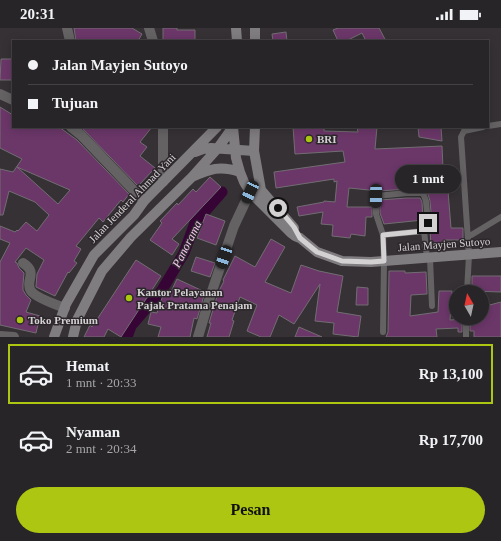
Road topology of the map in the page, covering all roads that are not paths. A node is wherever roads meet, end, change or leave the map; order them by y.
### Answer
1 (67, 28) edge
2 (149, 28) edge
3 (236, 28) edge
4 (255, 28) edge
5 (70, 40) edge
6 (153, 40) edge
7 (236, 40) edge
8 (255, 40) edge
9 (0, 94) edge
10 (12, 100) edge
11 (501, 124) edge
12 (489, 126) edge
13 (72, 128) edge
14 (163, 128) edge
15 (216, 128) edge
16 (232, 128) edge
17 (233, 128) edge
18 (254, 128) edge
19 (478, 128) edge
20 (218, 148) junction
21 (235, 150) junction
22 (254, 151) junction
23 (192, 153) junction
24 (240, 172) junction
25 (192, 177) junction
26 (163, 182) junction
27 (250, 192) junction
28 (144, 201) junction
29 (501, 217) edge
30 (424, 231) junction
31 (383, 235) junction
32 (468, 237) junction
33 (300, 238) junction
34 (501, 252) edge
35 (469, 255) junction
36 (429, 258) junction
37 (384, 261) junction
38 (24, 263) dead end
39 (467, 285) edge
40 (432, 306) dead end
41 (65, 308) junction
42 (466, 325) edge
43 (383, 332) dead end
44 (0, 336) edge
45 (14, 337) edge
46 (54, 337) edge
47 (72, 337) edge
48 (198, 337) edge
49 (466, 337) edge

1 - 5 street
2 - 6 street
3 - 7 main road
4 - 8 main road
9 - 10 street
11 - 12 lane
13 - 28 street
14 - 26 street
15 - 23 main road, Jalan Jenderal Ahmad Yani
16 - 20 main road
17 - 21 main road, Jalan Mayjen Sutoyo
18 - 22 main road, Jalan Mayjen Sutoyo
19 - 32 lane
20 - 21 main road
20 - 23 main road
20 - 25 main road
21 - 22 main road
21 - 24 main road, Jalan Mayjen Sutoyo
22 - 33 main road, Jalan Mayjen Sutoyo
23 - 26 main road, Jalan Jenderal Ahmad Yani
24 - 25 main road
24 - 27 main road, Jalan Mayjen Sutoyo
25 - 47 main road
26 - 28 main road, Jalan Jenderal Ahmad Yani
27 - 33 main road, Jalan Mayjen Sutoyo
27 - 48 street
28 - 41 main road, Jalan Jenderal Ahmad Yani
29 - 32 lane
30 - 31 lane
30 - 31 lane
30 - 36 lane
31 - 37 lane
32 - 35 lane
33 - 37 main road, Jalan Mayjen Sutoyo
34 - 35 main road, Jalan Mayjen Sutoyo
35 - 36 main road, Jalan Mayjen Sutoyo
35 - 39 lane
36 - 37 main road, Jalan Mayjen Sutoyo
36 - 40 lane
37 - 43 lane
38 - 41 street
41 - 46 main road, Jalan Jenderal Ahmad Yani
42 - 49 lane
44 - 45 street

